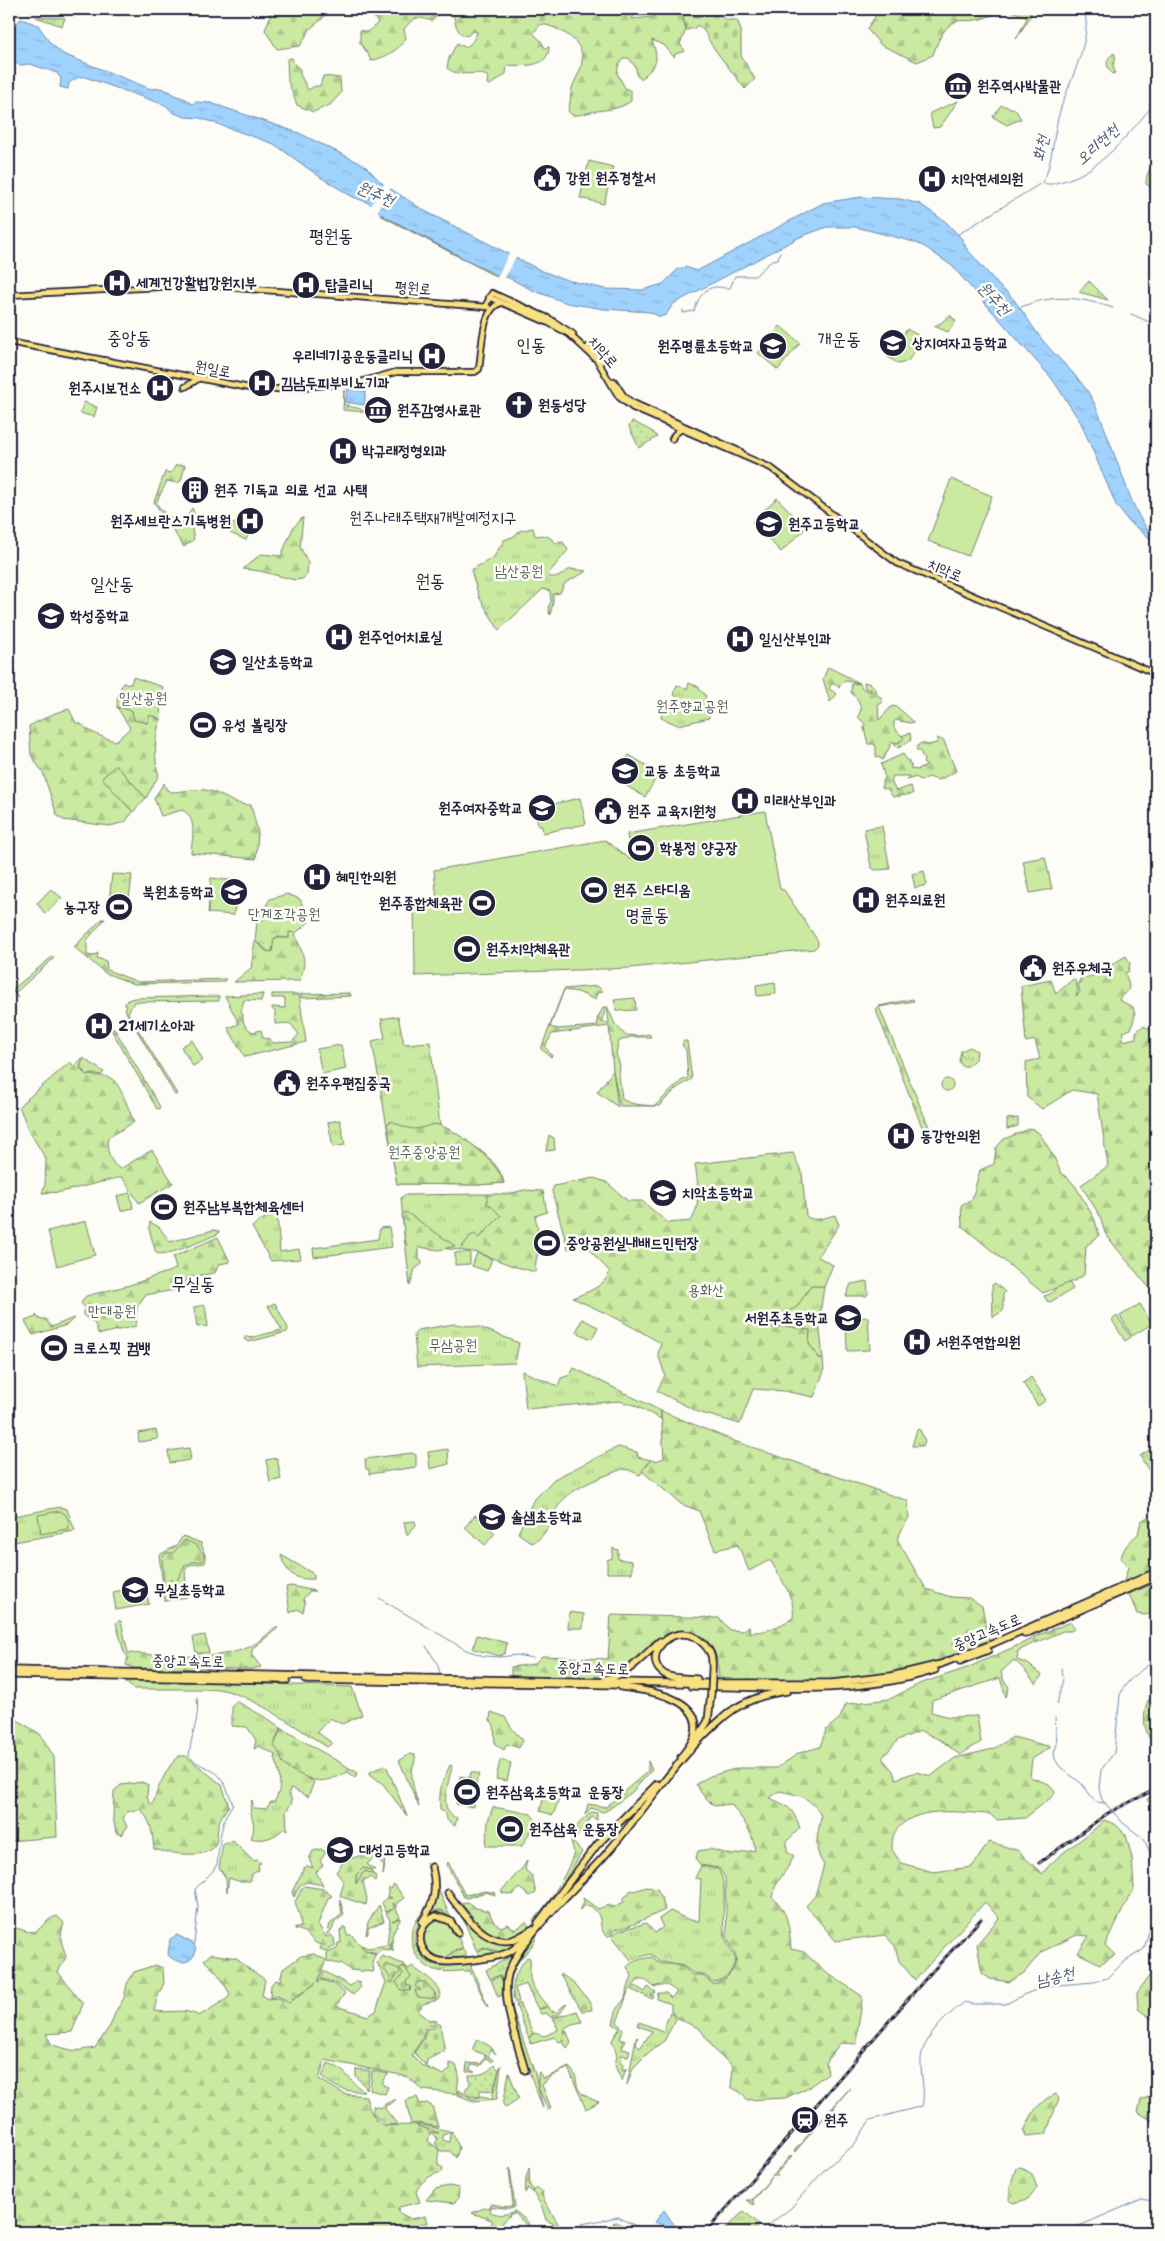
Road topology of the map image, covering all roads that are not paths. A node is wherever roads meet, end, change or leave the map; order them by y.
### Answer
1 (9, 294) edge
2 (491, 295) junction
3 (501, 303) junction
4 (549, 323) junction
5 (568, 330) junction
6 (9, 342) edge
7 (199, 379) junction
8 (184, 387) dead end
9 (681, 429) junction
10 (672, 439) dead end
11 (744, 455) junction
12 (1156, 674) edge
13 (1156, 1572) edge
14 (1156, 1576) edge
15 (1131, 1585) junction
16 (9, 1670) edge
17 (108, 1674) junction
18 (9, 1675) edge
19 (713, 1675) junction
20 (450, 1680) junction
21 (588, 1680) junction
22 (726, 1682) junction
23 (611, 1685) junction
24 (813, 1688) junction
25 (713, 1693) junction
26 (700, 1740) junction
27 (680, 1760) junction
28 (662, 1781) junction
29 (432, 1867) dead end
30 (448, 1893) dead end
31 (539, 1925) junction
32 (534, 1931) junction
33 (458, 1933) dead end
34 (466, 1961) junction
35 (525, 2070) dead end

1 - 2 main road, 평원로
2 - 3 main road, 치악로
2 - 5 main road, 치악로
3 - 4 main road, 치악로
3 - 7 main road, 원일로
4 - 5 main road
4 - 9 main road, 치악로
5 - 11 main road, 치악로
6 - 7 main road, 원일로
7 - 8 main road
9 - 10 main road
9 - 11 main road, 치악로
11 - 12 main road, 치악로
13 - 15 highway, 중앙고속도로
14 - 15 highway, 중앙고속도로
15 - 22 highway, 중앙고속도로
15 - 24 highway, 중앙고속도로
16 - 17 highway, 중앙고속도로
17 - 18 highway, 중앙고속도로
17 - 20 highway, 중앙고속도로
19 - 21 highway
19 - 22 highway
19 - 25 highway, bridge
20 - 21 highway, 중앙고속도로
20 - 23 highway, 중앙고속도로
21 - 22 highway, 중앙고속도로
23 - 24 highway, 중앙고속도로
23 - 27 highway
24 - 26 highway
25 - 26 highway
25 - 27 highway
26 - 27 highway
27 - 28 highway
28 - 31 highway
28 - 31 highway
29 - 34 highway
30 - 32 highway
31 - 32 highway
32 - 34 highway
32 - 35 highway
33 - 34 highway

